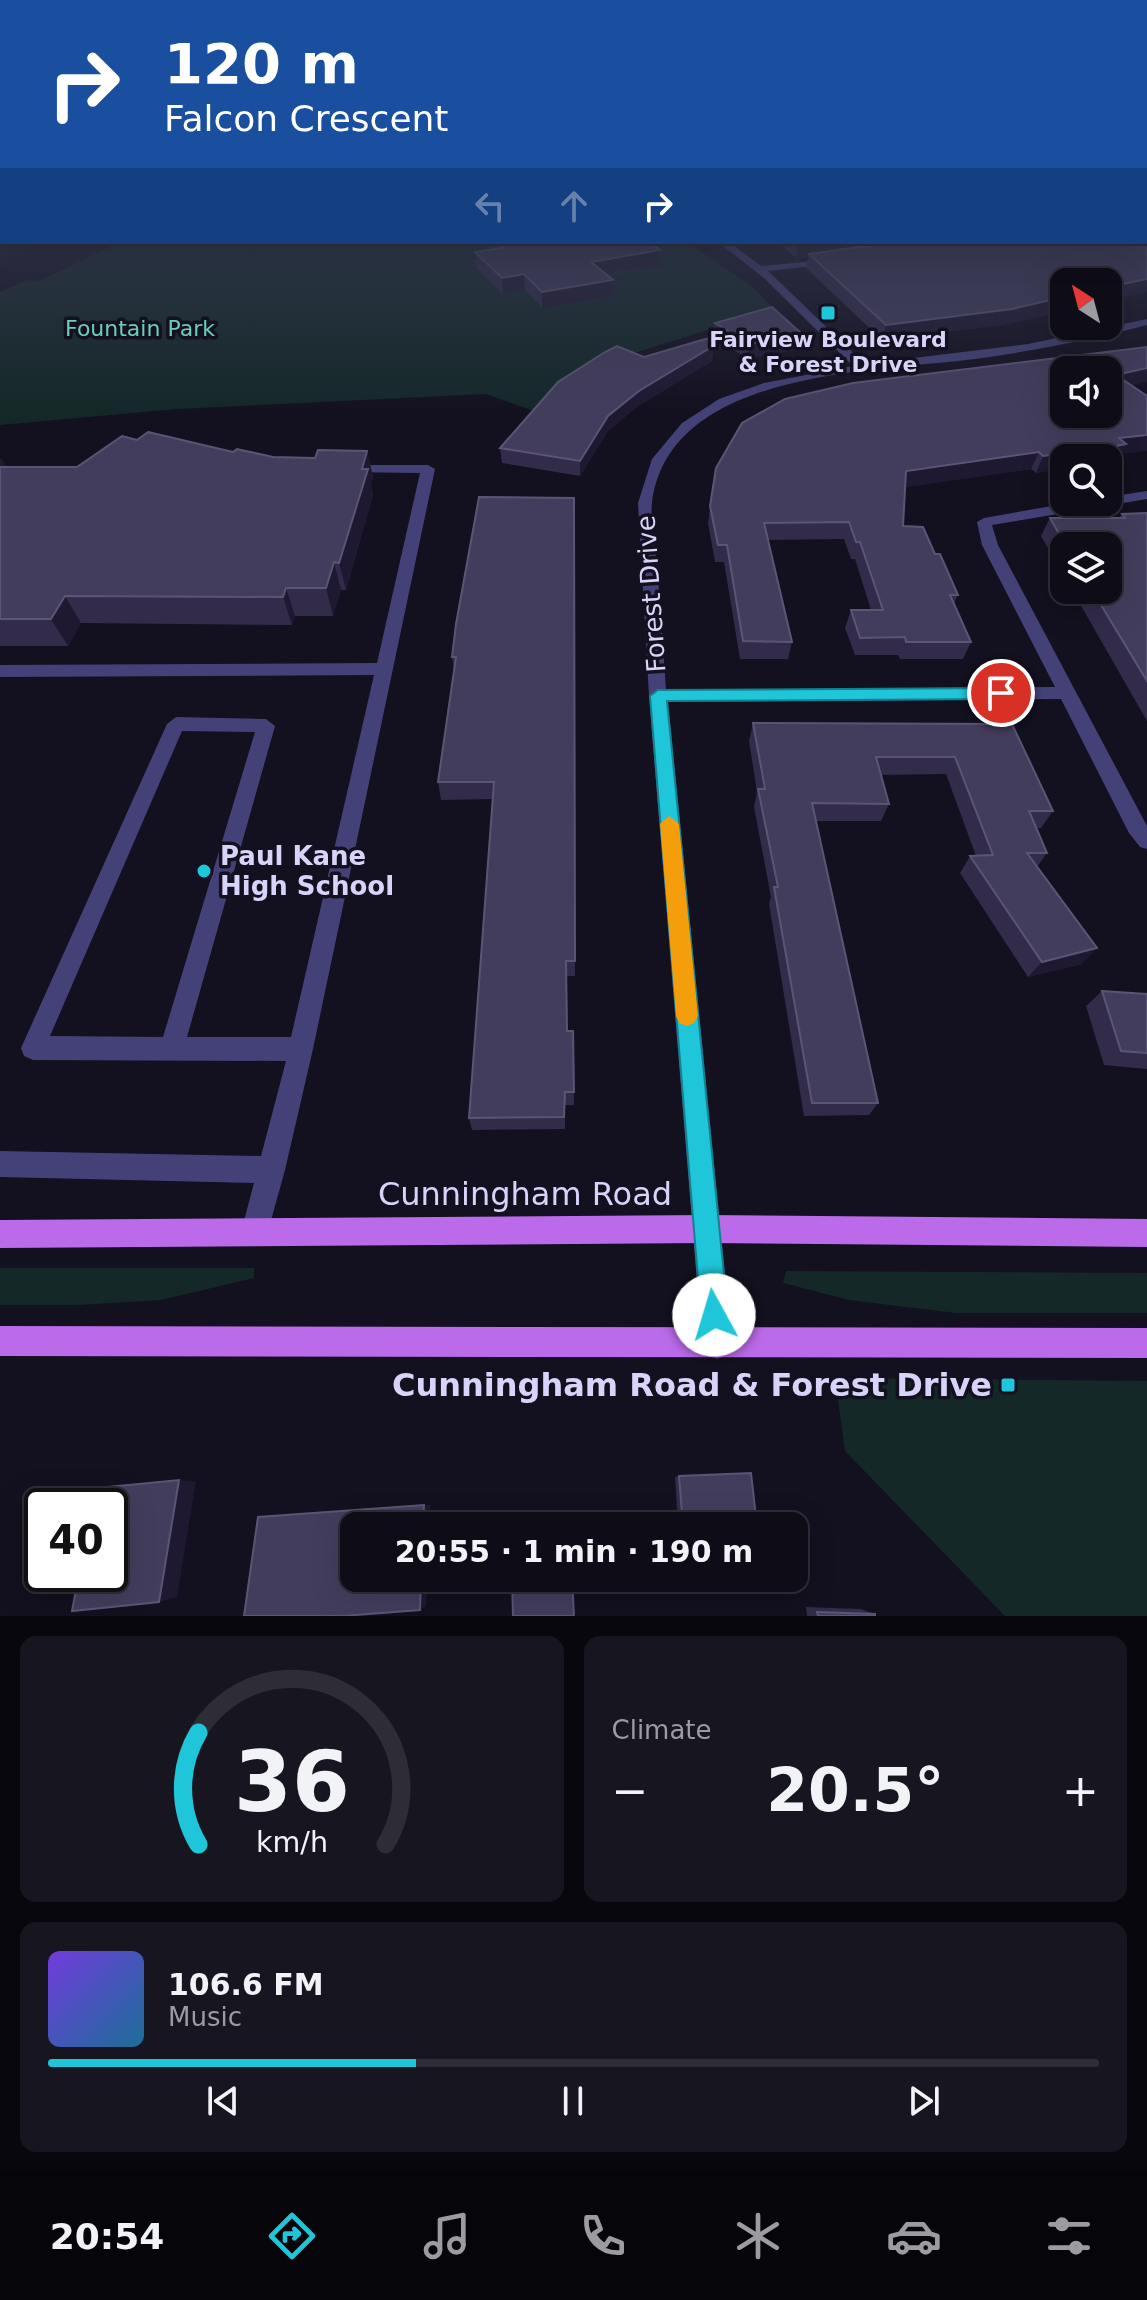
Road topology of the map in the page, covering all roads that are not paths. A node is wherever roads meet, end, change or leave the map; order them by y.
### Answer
1 (754, 264) edge
2 (799, 264) edge
3 (760, 269) junction
4 (1147, 322) edge
5 (863, 369) junction
6 (338, 469) edge
7 (1147, 495) edge
8 (1122, 499) edge
9 (1050, 511) edge
10 (383, 669) junction
11 (0, 671) edge
12 (1067, 693) junction
13 (658, 696) junction
14 (1147, 841) edge
15 (172, 1048) junction
16 (301, 1049) junction
17 (0, 1164) edge
18 (272, 1170) junction
19 (706, 1229) junction
20 (255, 1232) junction
21 (1147, 1233) edge
22 (0, 1234) edge
23 (0, 1341) edge
24 (1147, 1343) edge
25 (717, 1344) junction

1 - 3 street
2 - 3 street
3 - 5 street
4 - 5 street, Forest Drive
5 - 13 street, Forest Drive
6 - 10 street
7 - 8 street
9 - 12 street
10 - 11 street
10 - 16 street
12 - 13 street
12 - 14 street
13 - 19 street, Forest Drive
15 - 15 street
15 - 16 street
16 - 18 street
17 - 18 street
18 - 20 street
19 - 20 main road, Cunningham Road
19 - 21 main road, Cunningham Road
19 - 25 street, Forest Drive
20 - 22 main road, Cunningham Road
23 - 25 main road
24 - 25 main road

